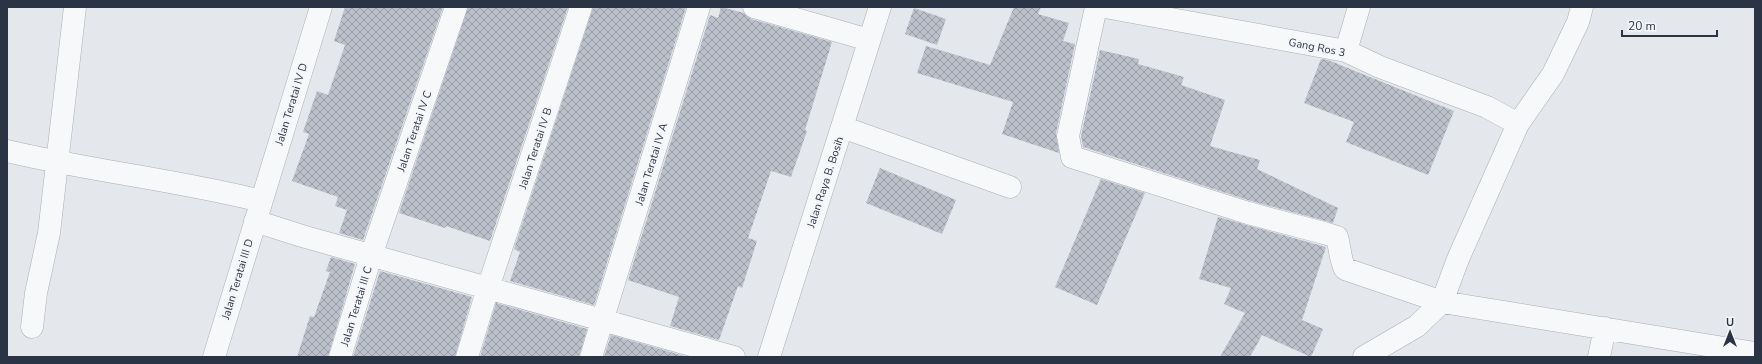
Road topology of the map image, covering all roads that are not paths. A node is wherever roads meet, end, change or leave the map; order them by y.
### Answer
1 (75, 7) edge
2 (321, 7) edge
3 (456, 7) edge
4 (581, 7) edge
5 (700, 7) edge
6 (754, 7) edge
7 (880, 7) edge
8 (1096, 7) edge
9 (1105, 7) edge
10 (1359, 7) edge
11 (1582, 7) edge
12 (869, 40) junction
13 (1346, 51) junction
14 (1518, 124) junction
15 (842, 126) junction
16 (7, 151) edge
17 (57, 163) junction
18 (1010, 187) dead end
19 (261, 201) junction
20 (255, 221) junction
21 (371, 256) junction
22 (488, 288) junction
23 (1442, 302) junction
24 (602, 320) junction
25 (32, 327) dead end
26 (1605, 328) junction
27 (1755, 353) edge
28 (214, 357) edge
29 (340, 357) edge
30 (467, 357) edge
31 (590, 357) edge
32 (734, 357) edge
33 (769, 357) edge
34 (1364, 357) edge
35 (1599, 357) edge

1 - 17 street
2 - 19 street, Jalan Teratai IV D
3 - 21 street, Jalan Teratai IV C
4 - 22 street, Jalan Teratai IV B
5 - 24 street, Jalan Teratai IV A
6 - 12 street
7 - 12 street, Jalan Raya B. Bosih
8 - 23 street
9 - 13 street, Gang Ros 3
10 - 13 street
11 - 14 street
12 - 15 street, Jalan Raya B. Bosih
13 - 14 street, Gang Ros 3
14 - 23 street
15 - 18 street
15 - 33 street, Jalan Raya B. Bosih
16 - 17 street
17 - 19 street
17 - 25 street
19 - 20 street, Jalan Teratai III D
20 - 21 street
20 - 28 street, Jalan Teratai III D
21 - 22 street
21 - 29 street, Jalan Teratai III C
22 - 24 street
22 - 30 street, Jalan Teratai IV B
23 - 26 street
23 - 34 street
24 - 31 street, Jalan Teratai IV A
24 - 32 street
26 - 27 street
26 - 35 street

